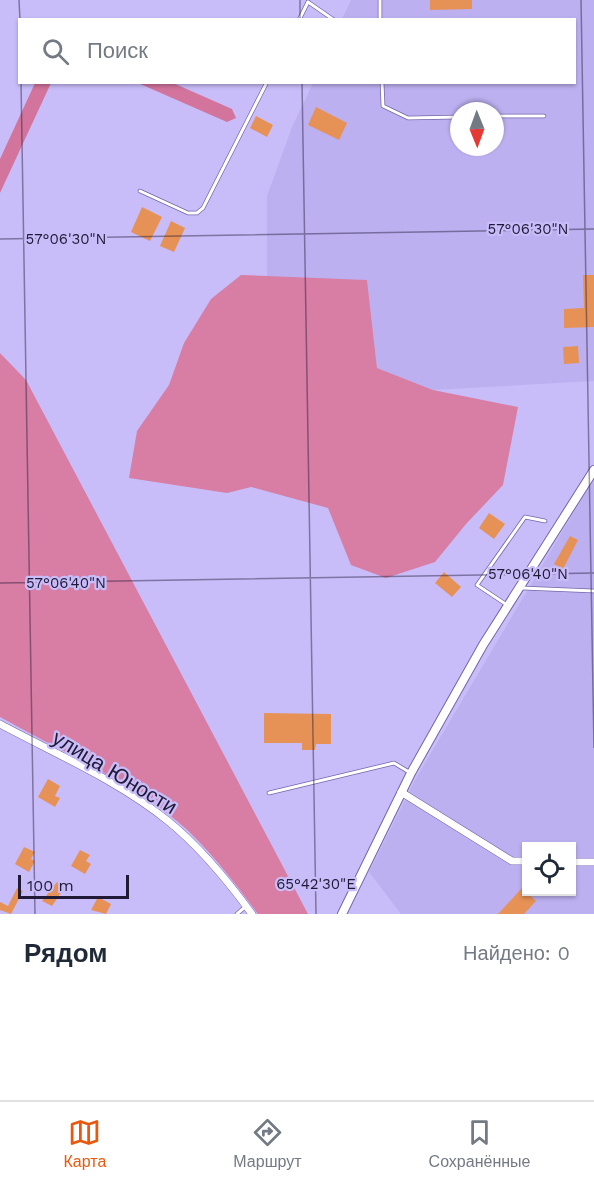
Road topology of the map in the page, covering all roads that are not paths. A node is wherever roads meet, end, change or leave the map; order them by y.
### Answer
1 (380, 0) edge
2 (309, 1) edge
3 (300, 18) edge
4 (331, 18) edge
5 (380, 18) edge
6 (266, 84) edge
7 (382, 84) edge
8 (504, 116) edge
9 (544, 116) dead end
10 (450, 117) edge
11 (140, 190) dead end
12 (594, 470) edge
13 (544, 521) dead end
14 (520, 588) junction
15 (594, 591) edge
16 (508, 606) junction
17 (0, 724) edge
18 (411, 773) junction
19 (401, 792) junction
20 (269, 793) dead end
21 (522, 861) edge
22 (576, 862) edge
23 (594, 862) edge
24 (245, 906) junction
25 (237, 914) edge
26 (252, 914) edge
27 (342, 914) edge

1 - 5 lane
2 - 3 lane
2 - 4 lane
6 - 11 lane
7 - 10 lane
8 - 9 lane
12 - 14 street
13 - 16 lane
14 - 15 lane
14 - 16 street
16 - 18 street
17 - 24 street, улица Юности
18 - 19 street
18 - 20 lane
19 - 21 street
19 - 27 street
22 - 23 street
24 - 25 lane
24 - 26 street, улица Юности

